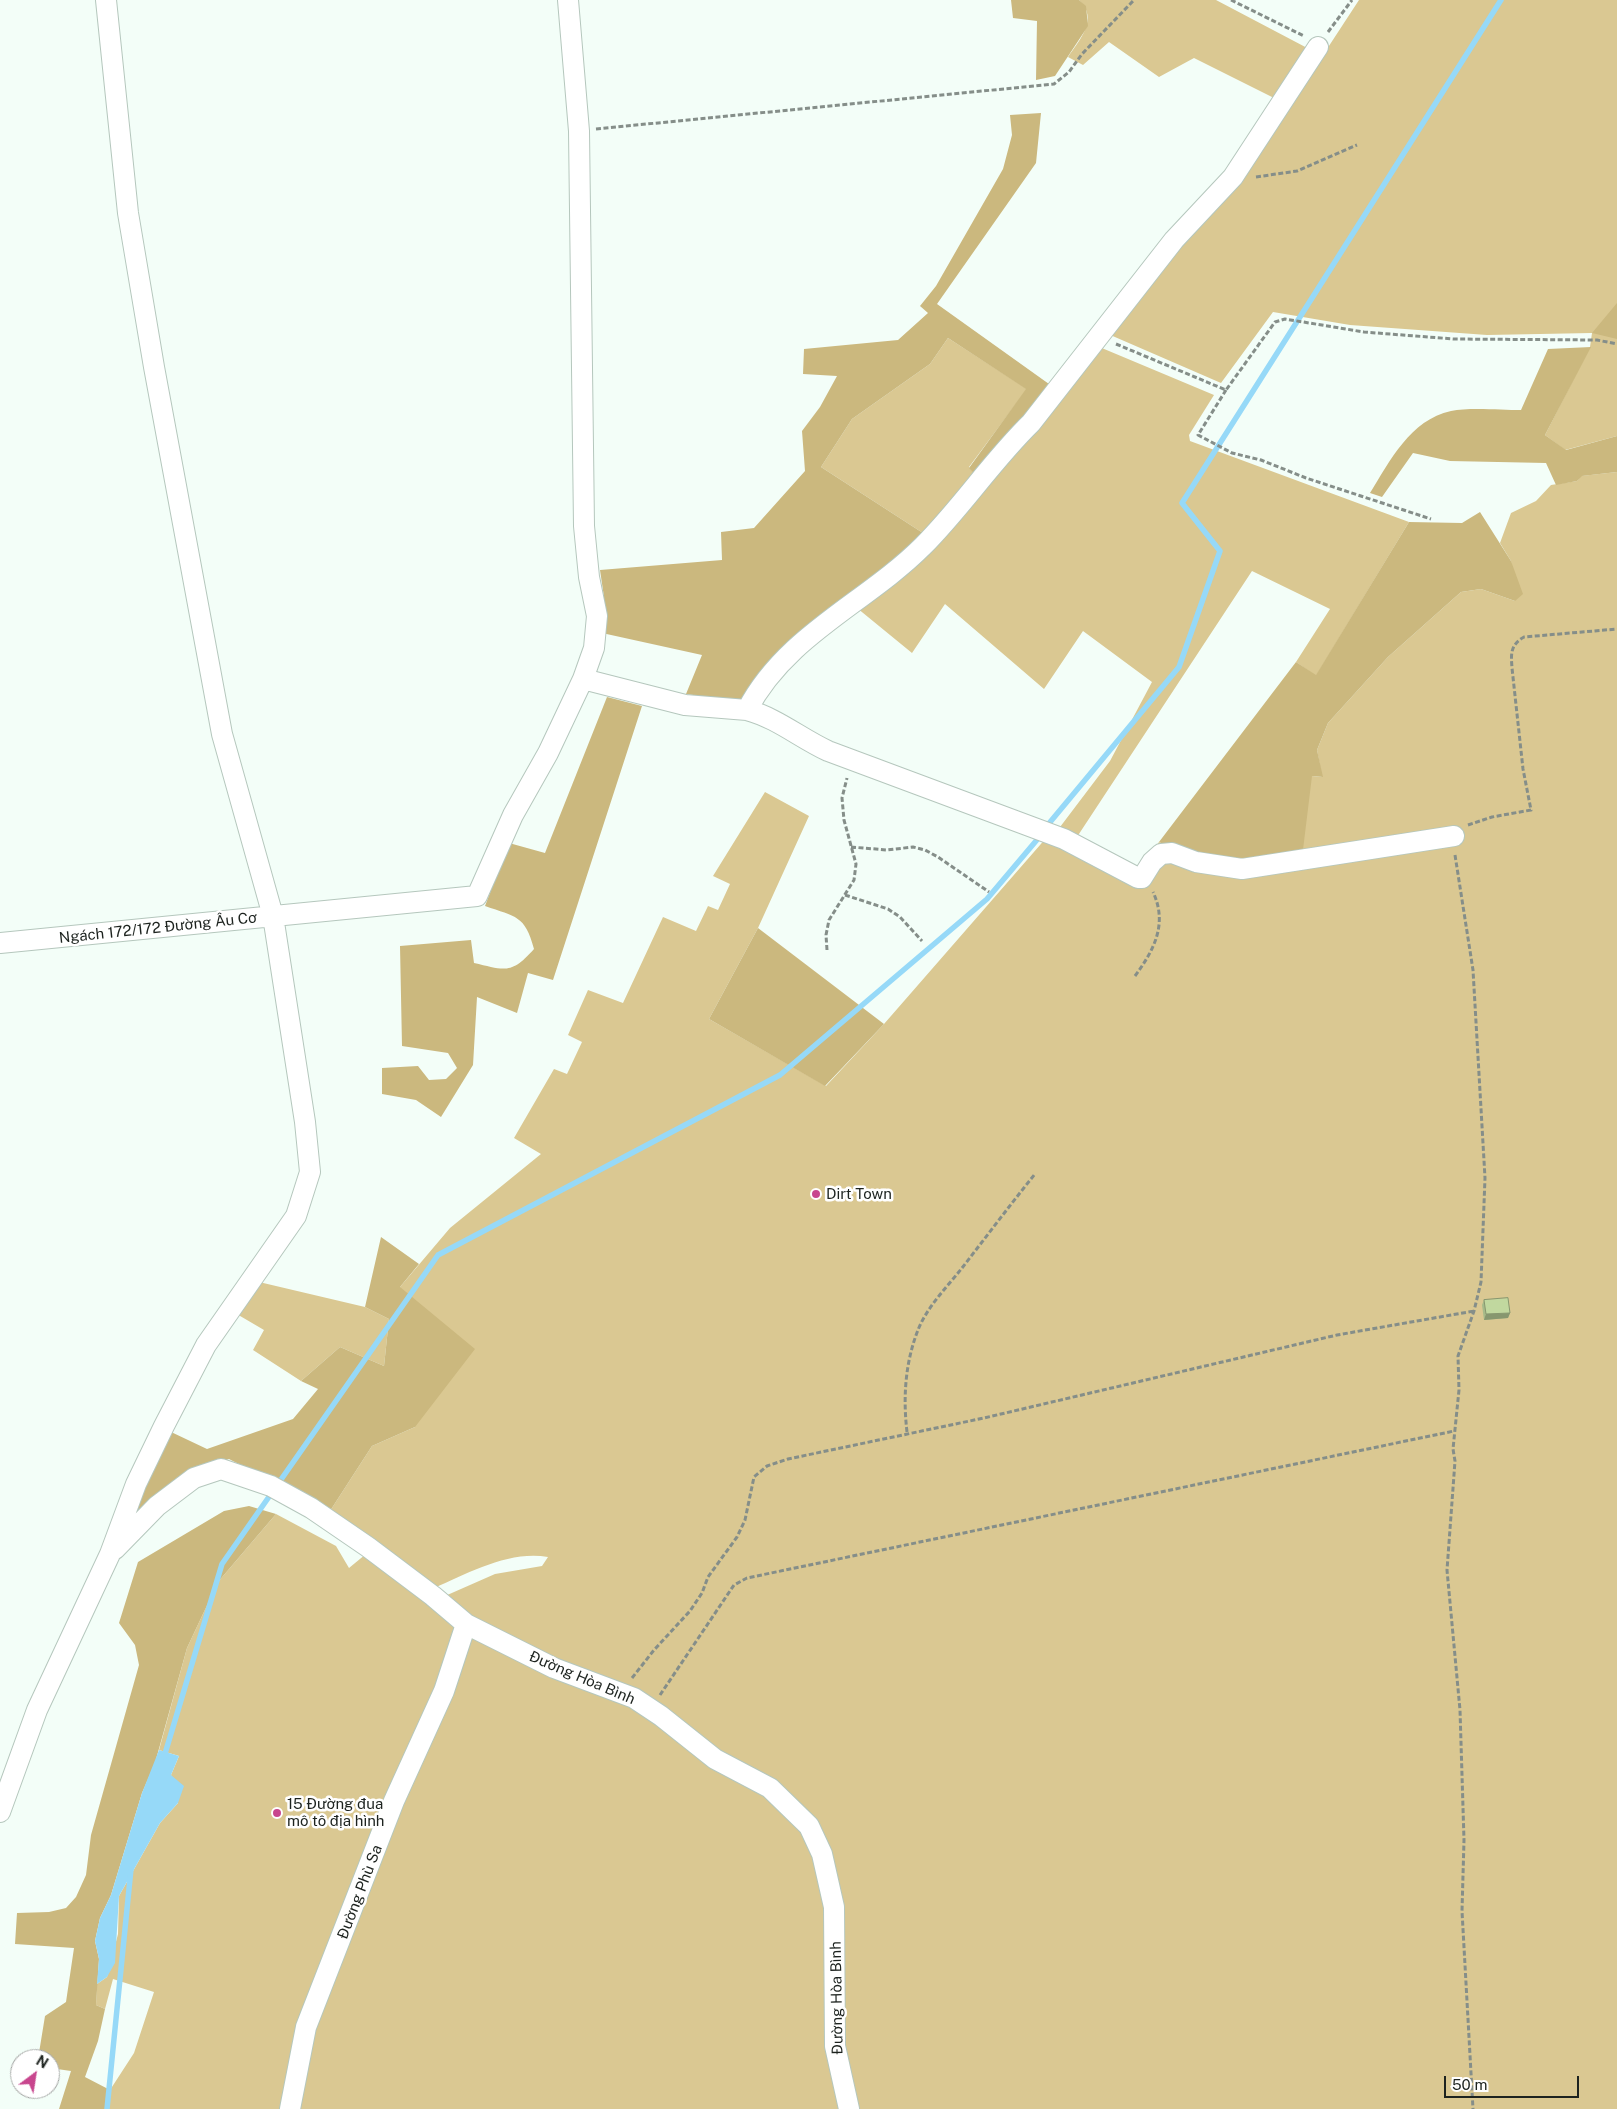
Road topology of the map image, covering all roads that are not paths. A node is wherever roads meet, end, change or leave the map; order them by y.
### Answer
1 (106, 0) edge
2 (568, 0) edge
3 (1318, 47) road end
4 (583, 679) junction
5 (747, 710) junction
6 (1454, 836) road end
7 (273, 916) junction
8 (0, 943) edge
9 (110, 1554) junction
10 (466, 1624) junction
11 (0, 1812) edge
12 (290, 2109) edge
13 (849, 2109) edge

1 - 7 street
2 - 4 street
3 - 5 street
4 - 5 street
4 - 7 street, Ngách 172/172 Đường Âu Cơ
5 - 6 street
7 - 8 street, Ngách 172/172 Đường Âu Cơ
7 - 9 street
9 - 10 street, Đường Hòa Bình
9 - 11 street
10 - 12 street, Đường Phù Sa
10 - 13 street, Đường Hòa Bình

